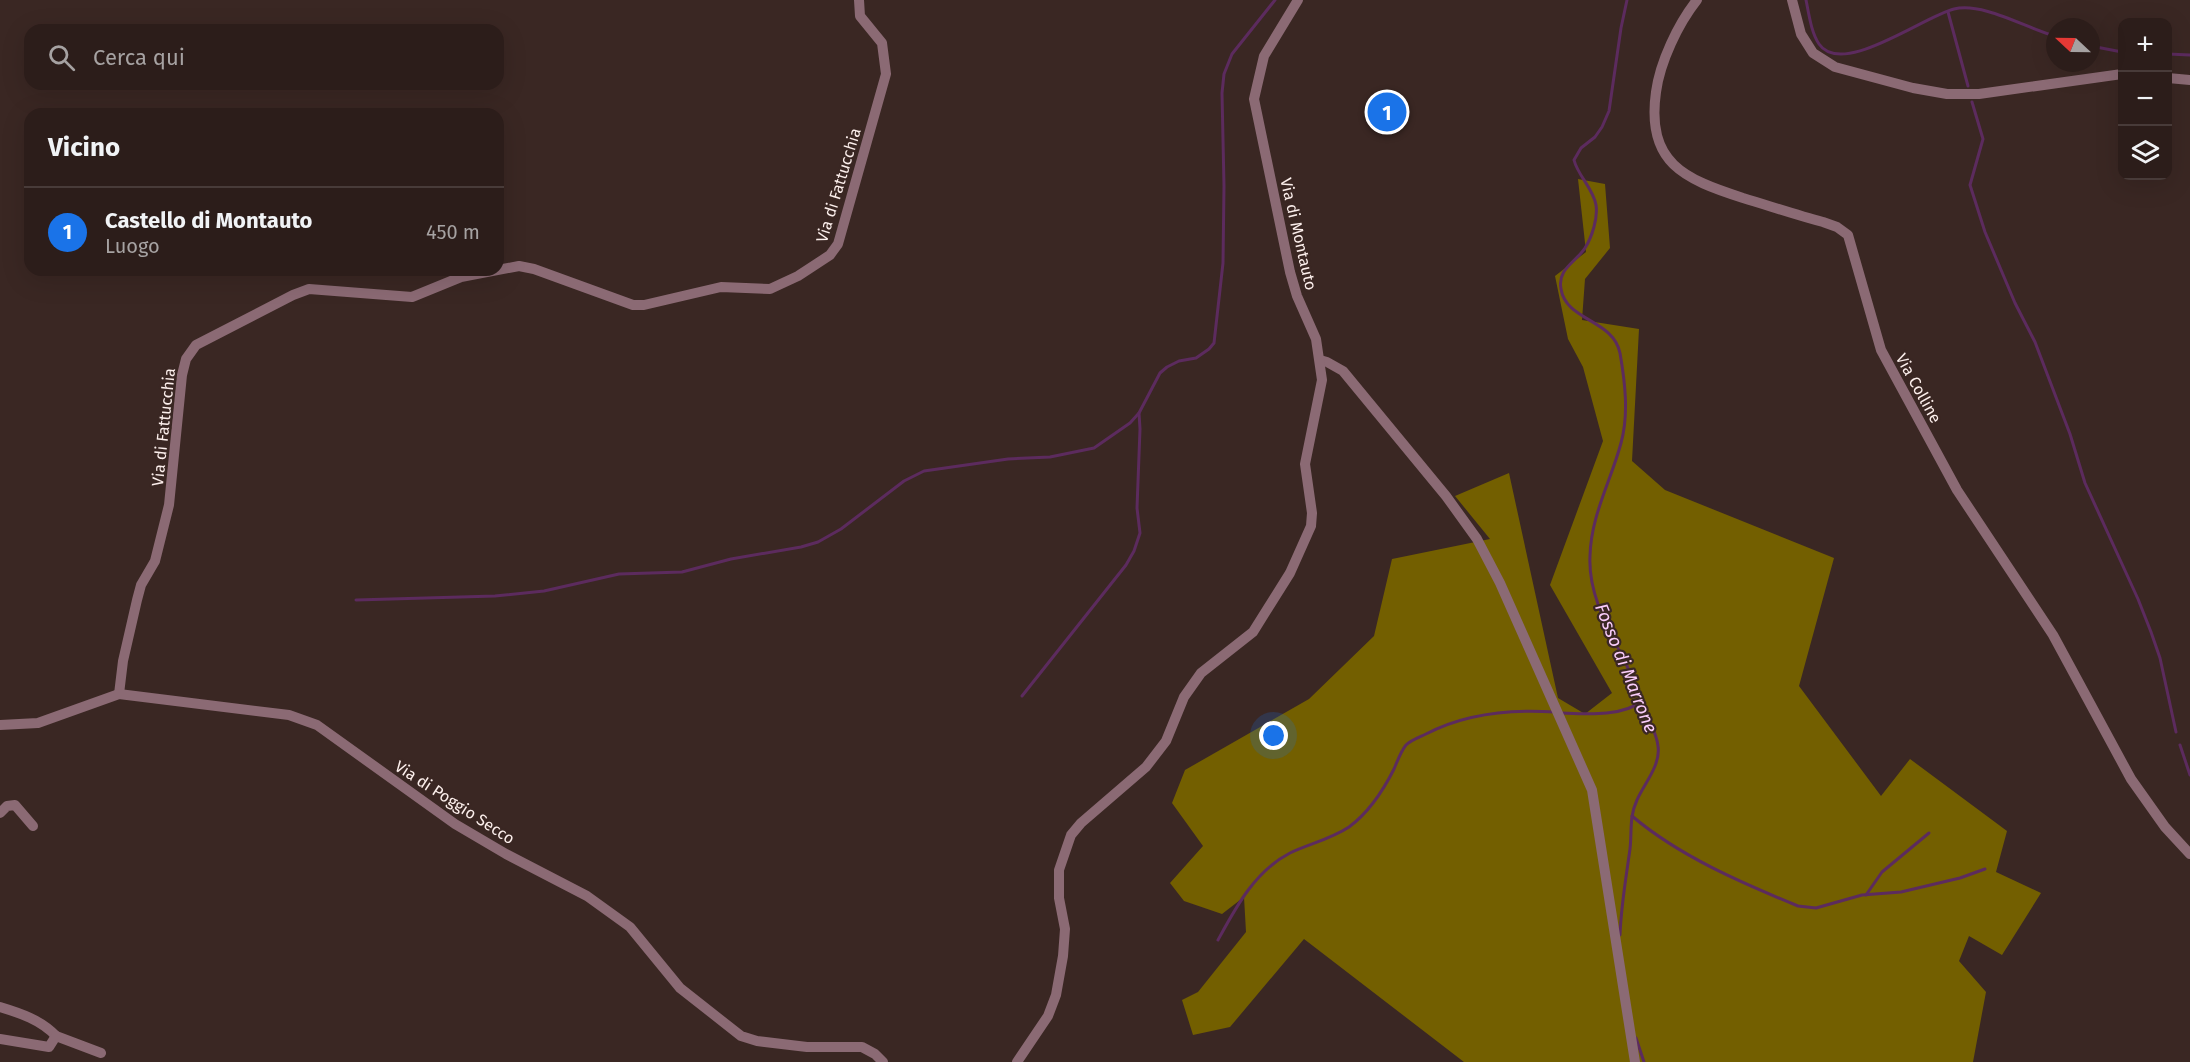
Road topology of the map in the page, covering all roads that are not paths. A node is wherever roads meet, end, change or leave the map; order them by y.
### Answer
1 (859, 0) edge
2 (1298, 0) edge
3 (1696, 0) edge
4 (1792, 0) edge
5 (2118, 75) edge
6 (2172, 78) edge
7 (2190, 80) edge
8 (504, 269) edge
9 (471, 276) edge
10 (1320, 360) dead end
11 (118, 694) junction
12 (0, 725) edge
13 (0, 813) edge
14 (33, 826) dead end
15 (2190, 854) edge
16 (0, 1007) edge
17 (56, 1036) junction
18 (0, 1039) edge
19 (101, 1053) dead end
20 (883, 1062) edge
21 (1017, 1062) edge
22 (1635, 1062) edge

1 - 8 street, Via di Fattucchia
2 - 21 street, Via di Montauto
3 - 15 street, Via Colline
4 - 5 street
6 - 7 street
9 - 11 street, Via di Fattucchia
10 - 22 street
11 - 12 street, Via di Poggio Secco
11 - 20 street, Via di Poggio Secco
13 - 14 street
16 - 17 street
17 - 18 street
17 - 19 street

